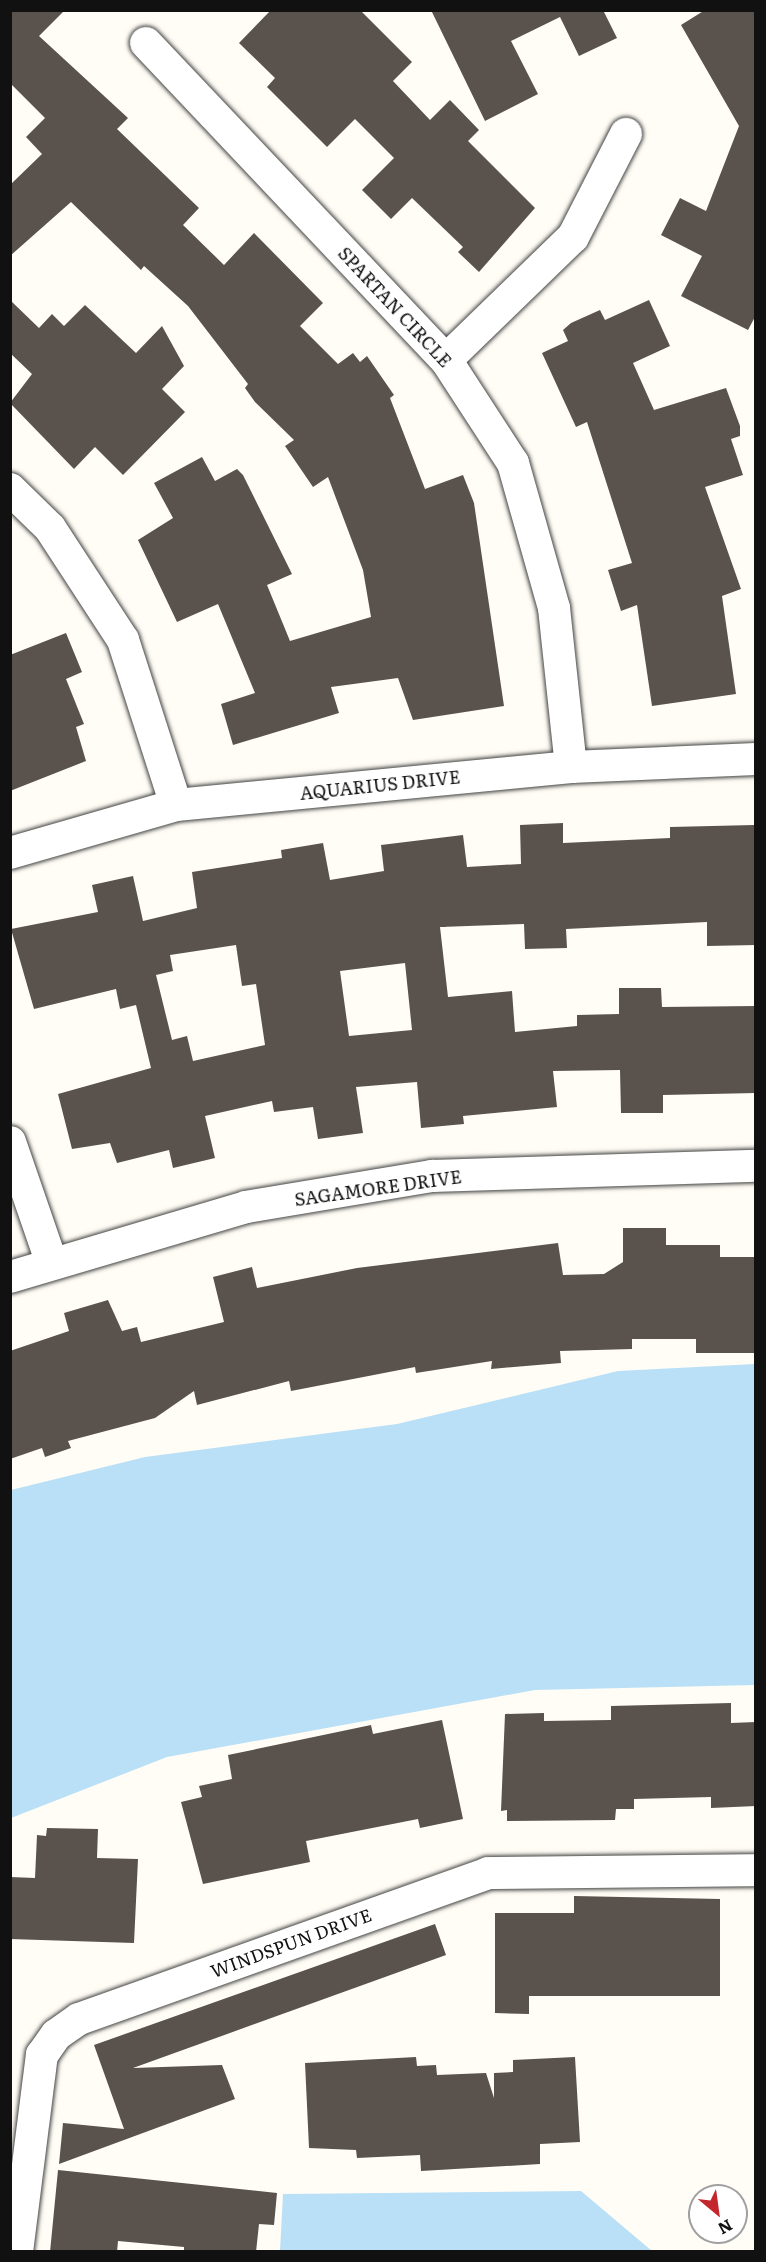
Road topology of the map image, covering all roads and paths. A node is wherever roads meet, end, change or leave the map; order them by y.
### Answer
1 (146, 43) dead end
2 (626, 134) dead end
3 (446, 360) junction
4 (10, 489) edge
5 (756, 759) edge
6 (571, 767) junction
7 (176, 805) junction
8 (10, 854) edge
9 (10, 1142) edge
10 (756, 1166) edge
11 (51, 1261) junction
12 (10, 1277) edge
13 (756, 1870) edge
14 (17, 2252) edge

1 - 3 street, SPARTAN CIRCLE
2 - 3 street
3 - 6 street, SPARTAN CIRCLE
4 - 7 street
5 - 6 street, AQUARIUS DRIVE
6 - 7 street, AQUARIUS DRIVE
7 - 8 street, AQUARIUS DRIVE
9 - 11 street
10 - 11 street, SAGAMORE DRIVE
11 - 12 street, SAGAMORE DRIVE
13 - 14 street, WINDSPUN DRIVE

